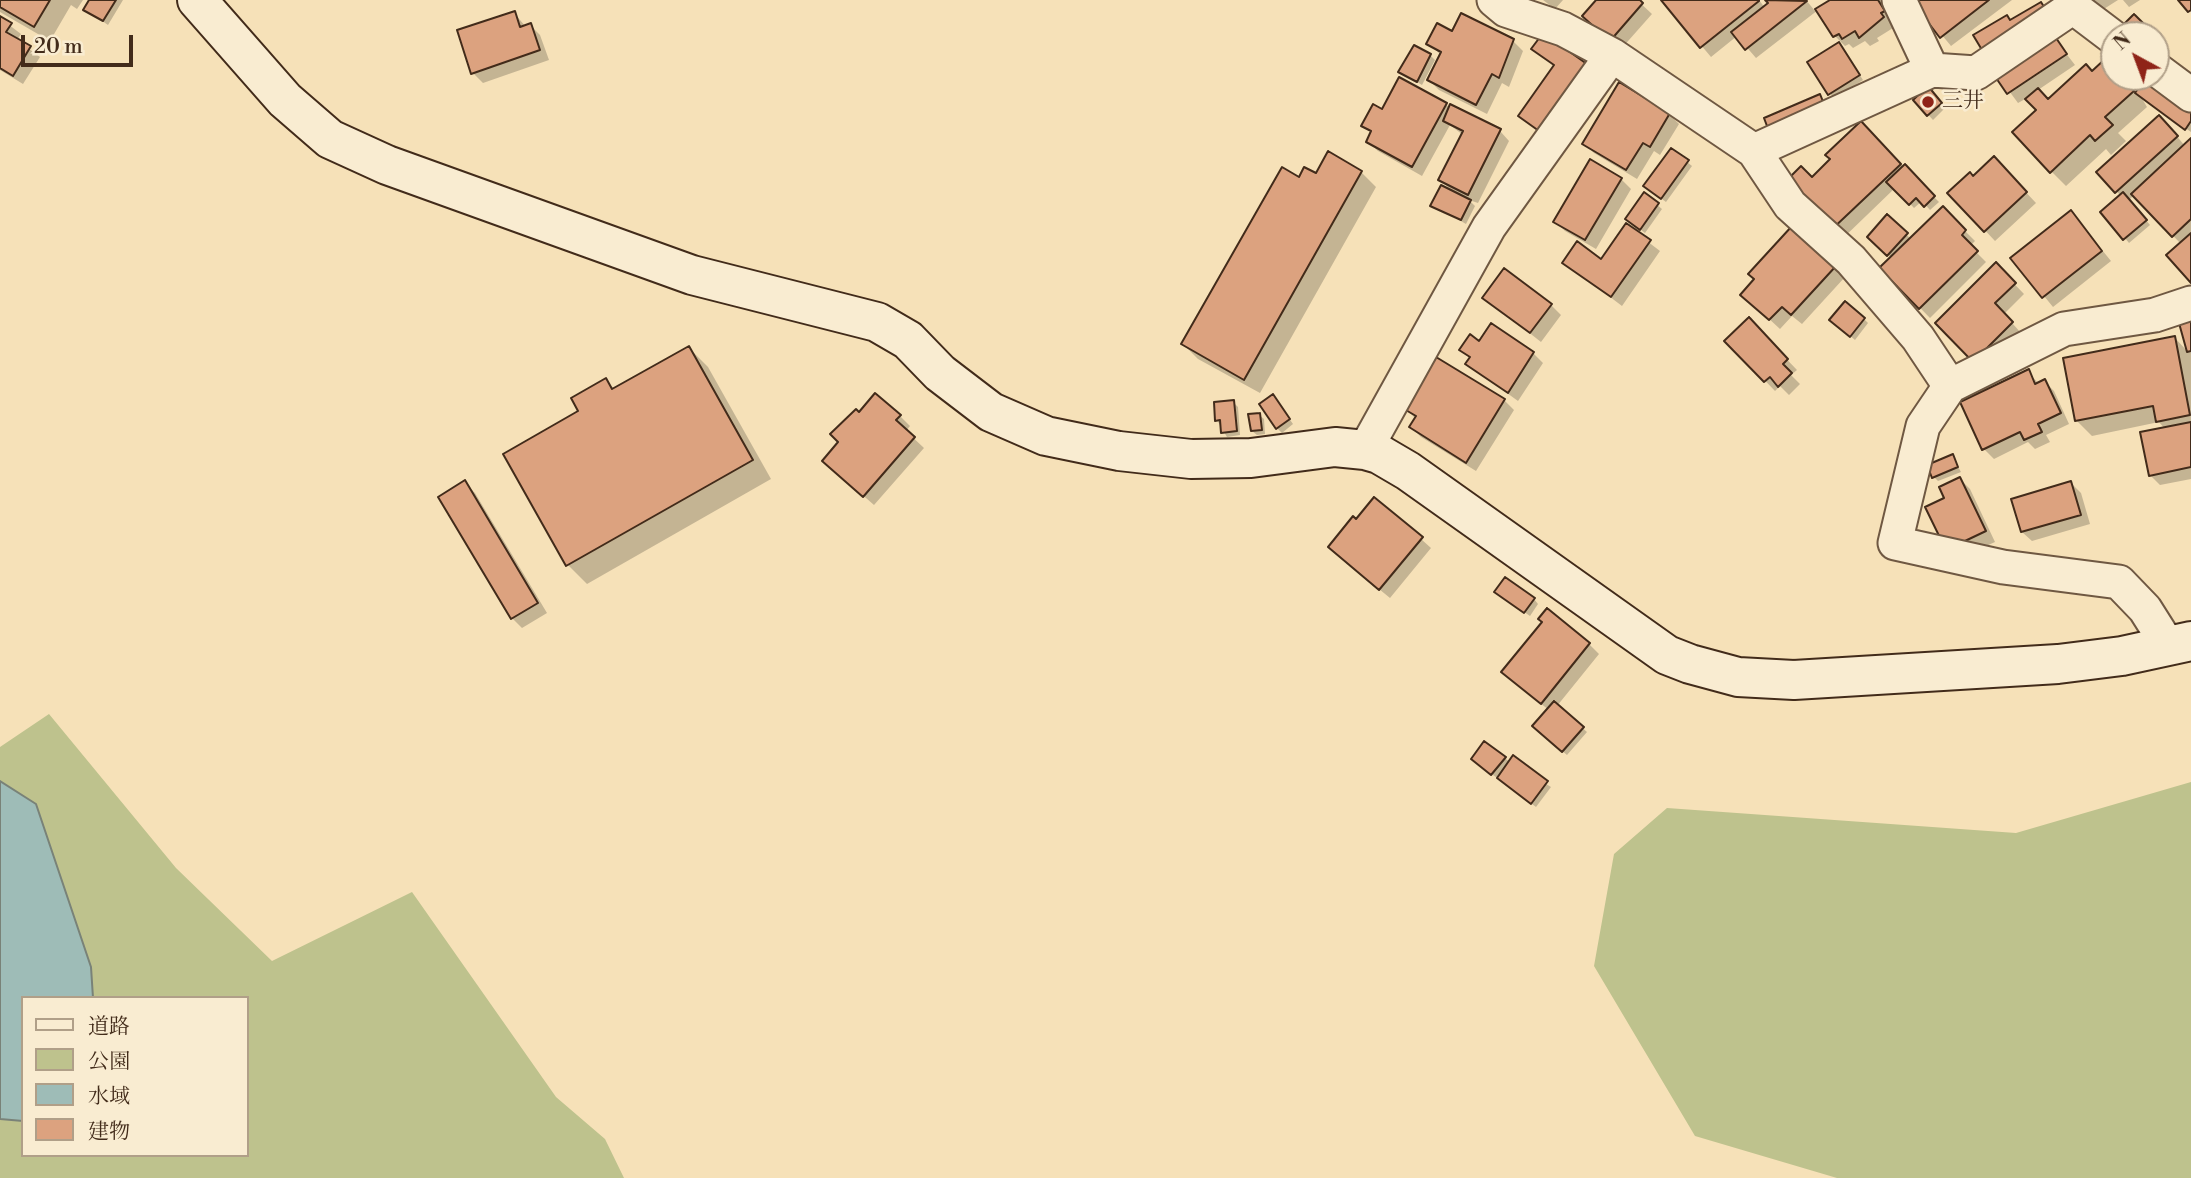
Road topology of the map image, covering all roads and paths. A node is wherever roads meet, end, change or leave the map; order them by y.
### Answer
1 (197, 0) edge
2 (1494, 0) edge
3 (1899, 0) edge
4 (2100, 27) edge
5 (1612, 55) junction
6 (1932, 70) junction
7 (2170, 79) edge
8 (2191, 95) edge
9 (1755, 151) junction
10 (2191, 303) edge
11 (1950, 386) junction
12 (1365, 450) junction
13 (2180, 644) edge

1 - 12 street
2 - 5 street
3 - 6 street
4 - 6 street
5 - 9 street
5 - 12 street
6 - 9 street
7 - 8 street
9 - 11 street
10 - 11 street
11 - 13 street
12 - 13 street

